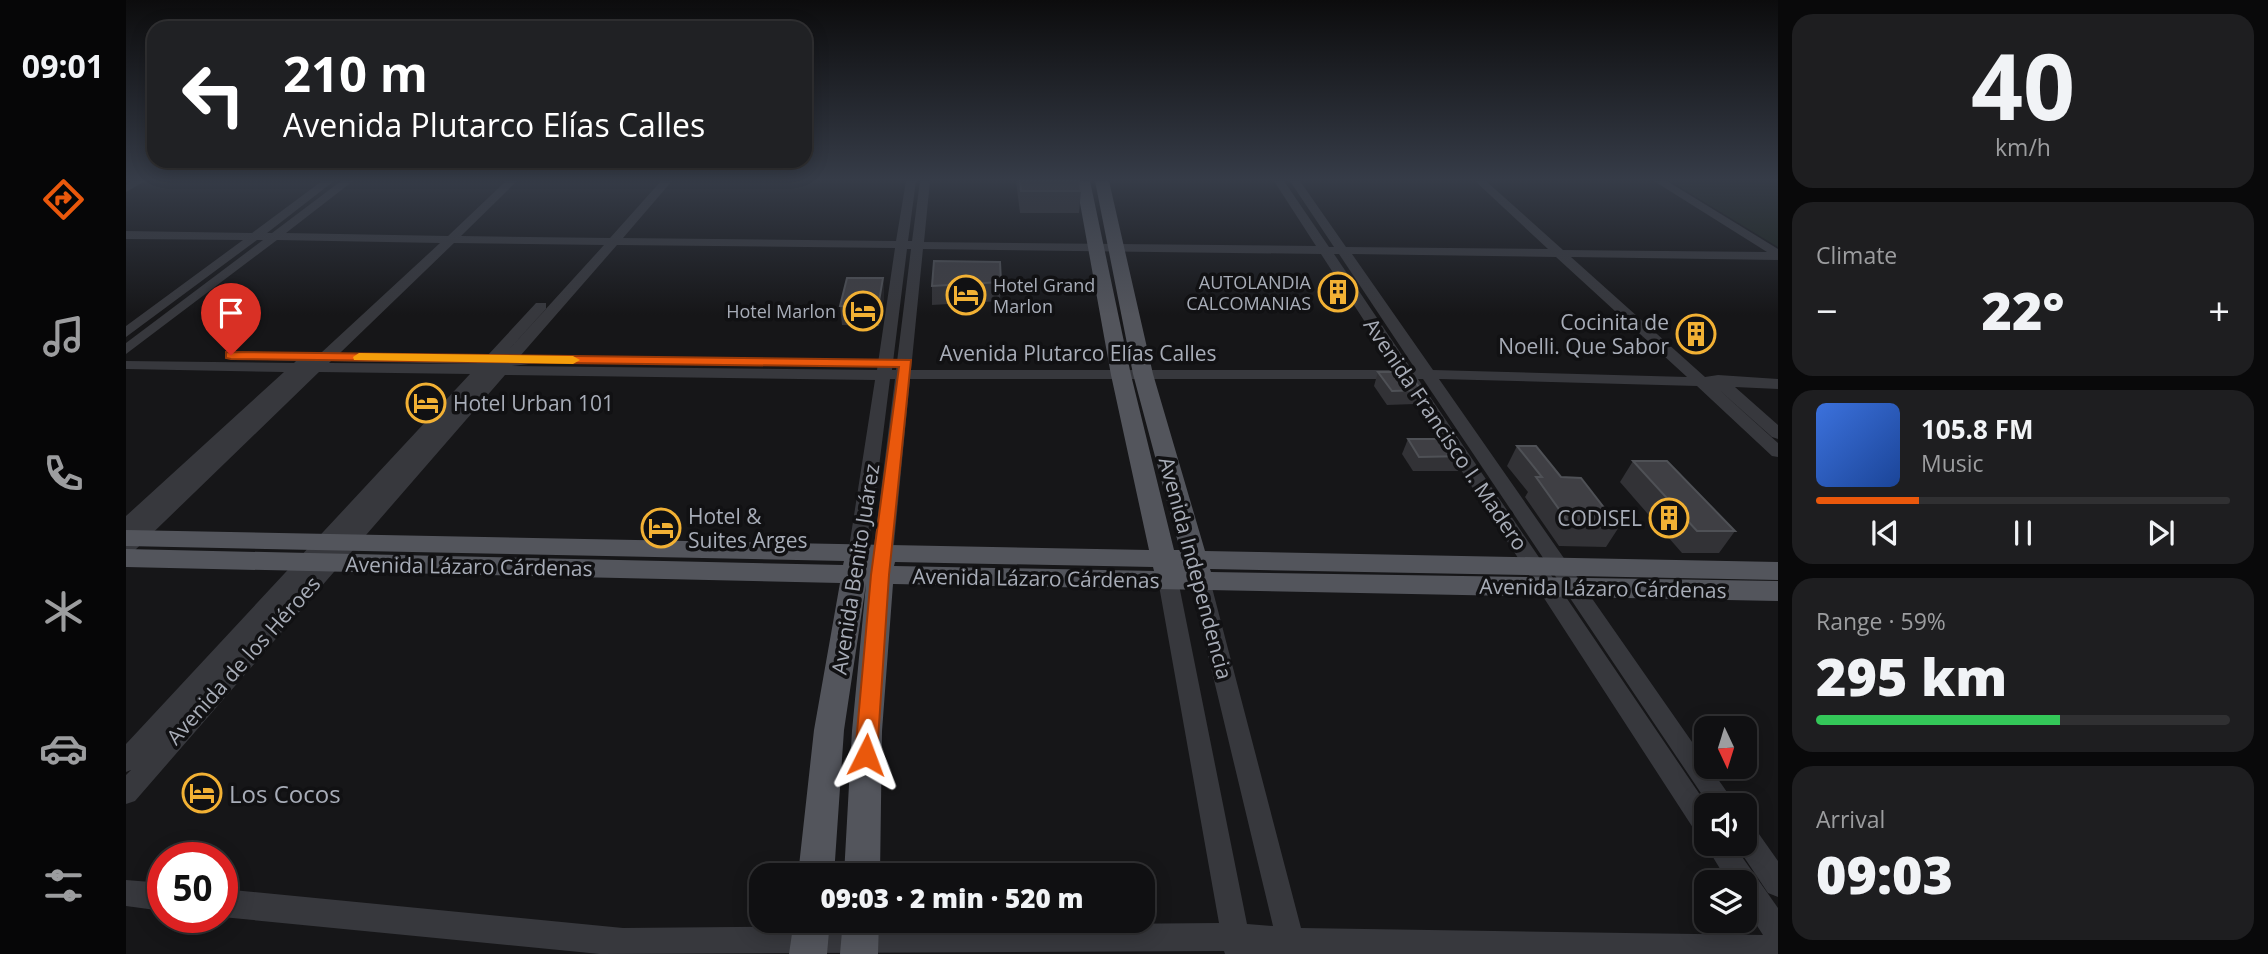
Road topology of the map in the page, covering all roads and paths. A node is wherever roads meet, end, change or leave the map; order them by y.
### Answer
1 (269, 226) edge
2 (291, 226) edge
3 (457, 226) edge
4 (460, 226) edge
5 (618, 226) edge
6 (622, 226) edge
7 (911, 226) edge
8 (916, 226) edge
9 (1101, 226) edge
10 (1313, 226) edge
11 (1319, 226) edge
12 (1533, 226) edge
13 (1539, 226) edge
14 (1731, 226) edge
15 (126, 235) edge
16 (250, 240) junction
17 (272, 240) junction
18 (126, 242) edge
19 (441, 242) junction
20 (602, 245) junction
21 (911, 250) junction
22 (1107, 252) junction
23 (1335, 254) junction
24 (1778, 255) edge
25 (1571, 257) junction
26 (1778, 263) edge
27 (126, 333) edge
28 (126, 352) edge
29 (327, 356) junction
30 (510, 359) junction
31 (312, 362) junction
32 (126, 365) edge
33 (496, 365) junction
34 (671, 367) junction
35 (297, 368) junction
36 (886, 369) junction
37 (905, 369) junction
38 (1121, 369) junction
39 (1142, 369) junction
40 (1412, 370) junction
41 (482, 371) junction
42 (1689, 371) junction
43 (1778, 373) edge
44 (1705, 377) junction
45 (1721, 383) junction
46 (1778, 384) edge
47 (1778, 434) edge
48 (1778, 452) edge
49 (128, 541) edge
50 (327, 553) junction
51 (869, 565) junction
52 (1166, 569) junction
53 (1198, 570) junction
54 (1778, 571) edge
55 (1553, 577) junction
56 (1778, 591) edge
57 (835, 694) junction
58 (870, 694) junction
59 (126, 761) edge
60 (126, 793) edge
61 (1714, 793) edge
62 (1694, 806) edge
63 (1757, 853) edge
64 (817, 863) edge
65 (863, 863) edge
66 (1778, 884) edge
67 (126, 893) edge
68 (147, 895) edge
69 (1757, 902) edge
70 (238, 905) edge
71 (1778, 933) edge
72 (810, 938) edge
73 (860, 938) edge
74 (1237, 946) edge
75 (1293, 948) edge
76 (1778, 950) edge

1 - 16 street
2 - 17 street
3 - 19 street
4 - 19 street
5 - 20 street, Avenida de los Héroes
6 - 20 street, Avenida de los Héroes
7 - 21 street, Avenida Benito Juárez
8 - 21 street, Avenida Benito Juárez
9 - 22 main road, Avenida Independencia
10 - 23 street, Avenida Francisco I. Madero
11 - 23 street, Avenida Francisco I. Madero
12 - 25 street
13 - 25 street
14 - 24 street
15 - 16 street
16 - 17 street
16 - 18 street
16 - 27 street
17 - 19 street
17 - 28 street
19 - 20 street
19 - 29 street
19 - 31 street
20 - 21 street
20 - 30 street, Avenida de los Héroes
20 - 33 street, Avenida de los Héroes
21 - 22 street
21 - 36 street, Avenida Benito Juárez
21 - 37 street, Avenida Benito Juárez
22 - 23 street
22 - 38 main road, Avenida Independencia
22 - 39 main road, Avenida Independencia
23 - 25 street
23 - 40 street, Avenida Francisco I. Madero
24 - 25 street
25 - 26 street
25 - 42 street
25 - 44 street
28 - 31 street, Avenida Plutarco Elías Calles
29 - 31 street
29 - 33 street, Avenida Plutarco Elías Calles
30 - 33 street, Avenida Plutarco Elías Calles
30 - 34 street, Avenida Plutarco Elías Calles
31 - 35 street, Avenida Plutarco Elías Calles
31 - 41 street, Avenida Plutarco Elías Calles
31 - 49 street
32 - 35 street, Avenida Plutarco Elías Calles
33 - 34 street, Avenida Plutarco Elías Calles
33 - 41 street, Avenida Plutarco Elías Calles
33 - 50 street, Avenida de los Héroes
34 - 36 street, Avenida Plutarco Elías Calles
35 - 49 street
36 - 37 street, Avenida Plutarco Elías Calles
36 - 51 street, Avenida Benito Juárez
37 - 38 street, Avenida Plutarco Elías Calles
37 - 51 street, Avenida Benito Juárez
38 - 39 street, Avenida Plutarco Elías Calles
38 - 52 main road, Avenida Independencia
39 - 40 street, Avenida Plutarco Elías Calles
39 - 53 main road, Avenida Independencia
40 - 42 street, Avenida Plutarco Elías Calles
40 - 44 street, Avenida Plutarco Elías Calles
40 - 55 street, Avenida Francisco I. Madero
41 - 50 street, Avenida de los Héroes
42 - 44 street, Avenida Plutarco Elías Calles
43 - 44 street, Avenida Plutarco Elías Calles
44 - 45 street, Avenida Plutarco Elías Calles
44 - 48 street
45 - 46 street, Avenida Plutarco Elías Calles
45 - 47 street
49 - 50 main road, Avenida Lázaro Cárdenas
50 - 51 main road, Avenida Lázaro Cárdenas
50 - 59 street, Avenida de los Héroes
50 - 60 street, Avenida de los Héroes
51 - 52 main road, Avenida Lázaro Cárdenas
51 - 57 main road, Avenida Benito Juárez
51 - 58 main road, Avenida Benito Juárez
52 - 53 main road, Avenida Lázaro Cárdenas
52 - 74 street, Avenida Independencia
53 - 55 main road, Avenida Lázaro Cárdenas
53 - 75 street, Avenida Independencia
54 - 55 main road, Avenida Lázaro Cárdenas
55 - 56 main road, Avenida Lázaro Cárdenas
55 - 61 street, Avenida Francisco I. Madero
55 - 62 street, Avenida Francisco I. Madero
57 - 58 main road
57 - 64 main road, Avenida Benito Juárez
58 - 65 main road, Avenida Benito Juárez
63 - 66 street
67 - 68 street
69 - 71 street
70 - 72 street
72 - 73 street
73 - 74 street
74 - 75 street
75 - 76 street

